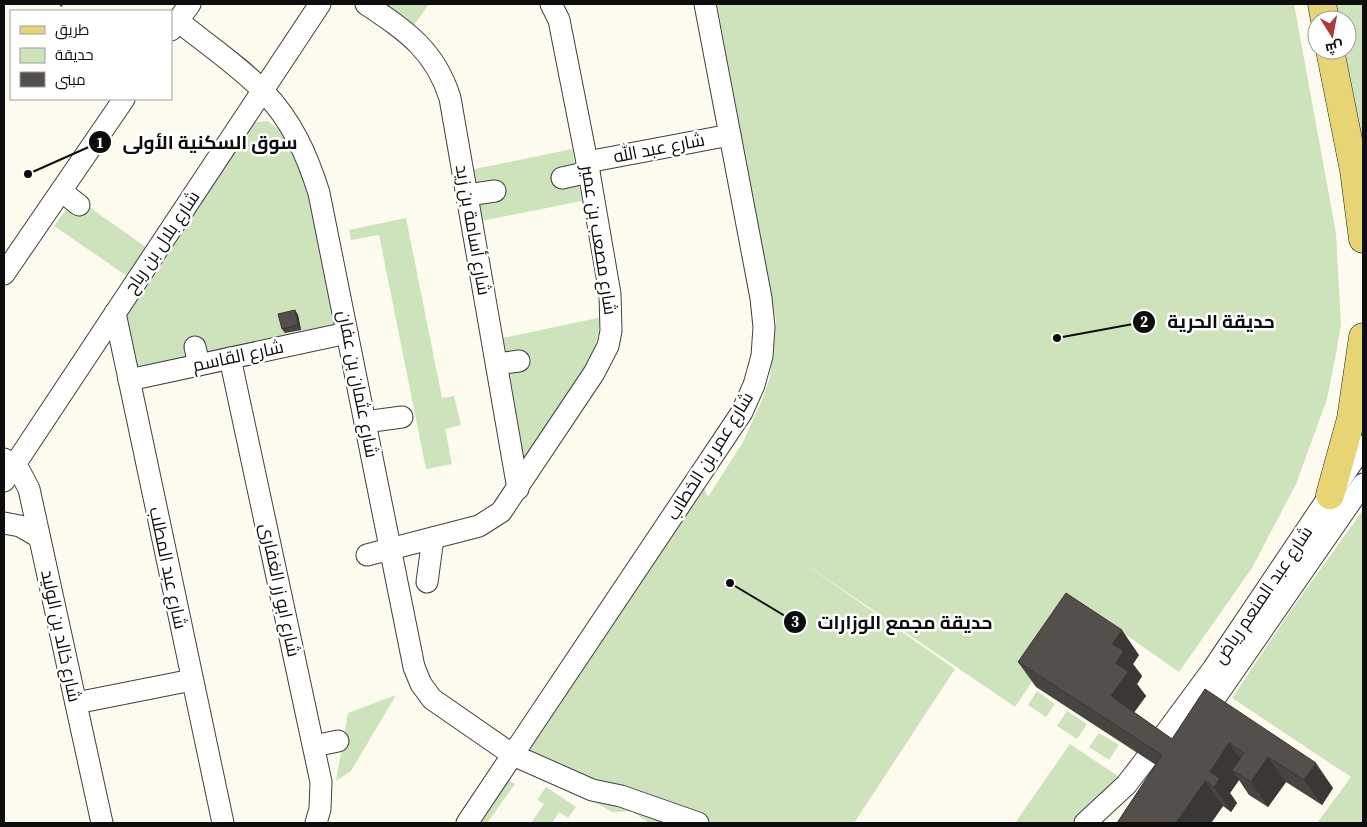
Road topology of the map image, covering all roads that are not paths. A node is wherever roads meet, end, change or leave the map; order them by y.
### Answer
1 (320, 4) edge
2 (366, 4) edge
3 (551, 4) edge
4 (705, 4) edge
5 (179, 18) edge
6 (1332, 60) edge
7 (263, 90) junction
8 (123, 100) edge
9 (730, 135) junction
10 (588, 167) junction
11 (562, 178) dead end
12 (61, 191) junction
13 (495, 191) dead end
14 (467, 195) junction
15 (79, 205) dead end
16 (1363, 239) edge
17 (4, 274) edge
18 (115, 313) junction
19 (347, 333) junction
20 (1363, 337) edge
21 (230, 358) junction
22 (519, 361) dead end
23 (497, 364) junction
24 (129, 380) junction
25 (402, 417) dead end
26 (365, 422) junction
27 (1363, 446) edge
28 (7, 468) edge
29 (1363, 484) edge
30 (518, 490) junction
31 (1330, 495) junction
32 (4, 523) edge
33 (39, 537) junction
34 (433, 538) junction
35 (391, 549) junction
36 (367, 555) dead end
37 (427, 582) dead end
38 (192, 680) junction
39 (76, 703) junction
40 (1187, 737) edge
41 (338, 741) dead end
42 (1159, 742) edge
43 (314, 746) junction
44 (513, 755) junction
45 (1146, 759) edge
46 (102, 823) edge
47 (223, 823) edge
48 (316, 823) edge
49 (467, 823) edge
50 (698, 823) edge
51 (1086, 823) edge

1 - 7 street, شارع بلال بن رباح
2 - 14 street, شارع أسامة بن زيد
3 - 10 street, شارع مصعب بن عمير
4 - 9 street, شارع عمر بن الخطاب
5 - 7 street, شارع عثمان بن عفان
6 - 16 main road
7 - 18 street, شارع بلال بن رباح
7 - 19 street, شارع عثمان بن عفان
8 - 12 street
9 - 10 street, شارع عبد الله
9 - 44 street, شارع عمر بن الخطاب
10 - 11 street, شارع عبد الله
10 - 30 street, شارع مصعب بن عمير
12 - 15 street
12 - 17 street
13 - 14 street
14 - 23 street, شارع أسامة بن زيد
18 - 24 street, شارع عبد المطلب
18 - 28 street, شارع بلال بن رباح
19 - 21 street, شارع القاسم
19 - 26 street, شارع عثمان بن عفان
20 - 31 main road
21 - 24 street, شارع القاسم
21 - 43 street, شارع ابو زر الغفارى
22 - 23 street
23 - 30 street, شارع أسامة بن زيد
24 - 38 street, شارع عبد المطلب
25 - 26 street
26 - 35 street, شارع عثمان بن عفان
27 - 31 street, شارع عبد المنعم رياض
28 - 33 street, شارع خالد بن الوليد
29 - 40 street, شارع عبد المنعم رياض
30 - 34 street, شارع مصعب بن عمير
31 - 42 street, شارع عبد المنعم رياض
32 - 33 street
33 - 39 street, شارع خالد بن الوليد
34 - 35 street, شارع مصعب بن عمير
34 - 37 street
35 - 36 street, شارع مصعب بن عمير
35 - 44 street, شارع عثمان بن عفان
38 - 39 street
38 - 47 street, شارع عبد المطلب
39 - 46 street, شارع خالد بن الوليد
41 - 43 street
43 - 48 street, شارع ابو زر الغفارى
44 - 49 street, شارع عمر بن الخطاب
44 - 50 street, شارع عثمان بن عفان
45 - 51 street

